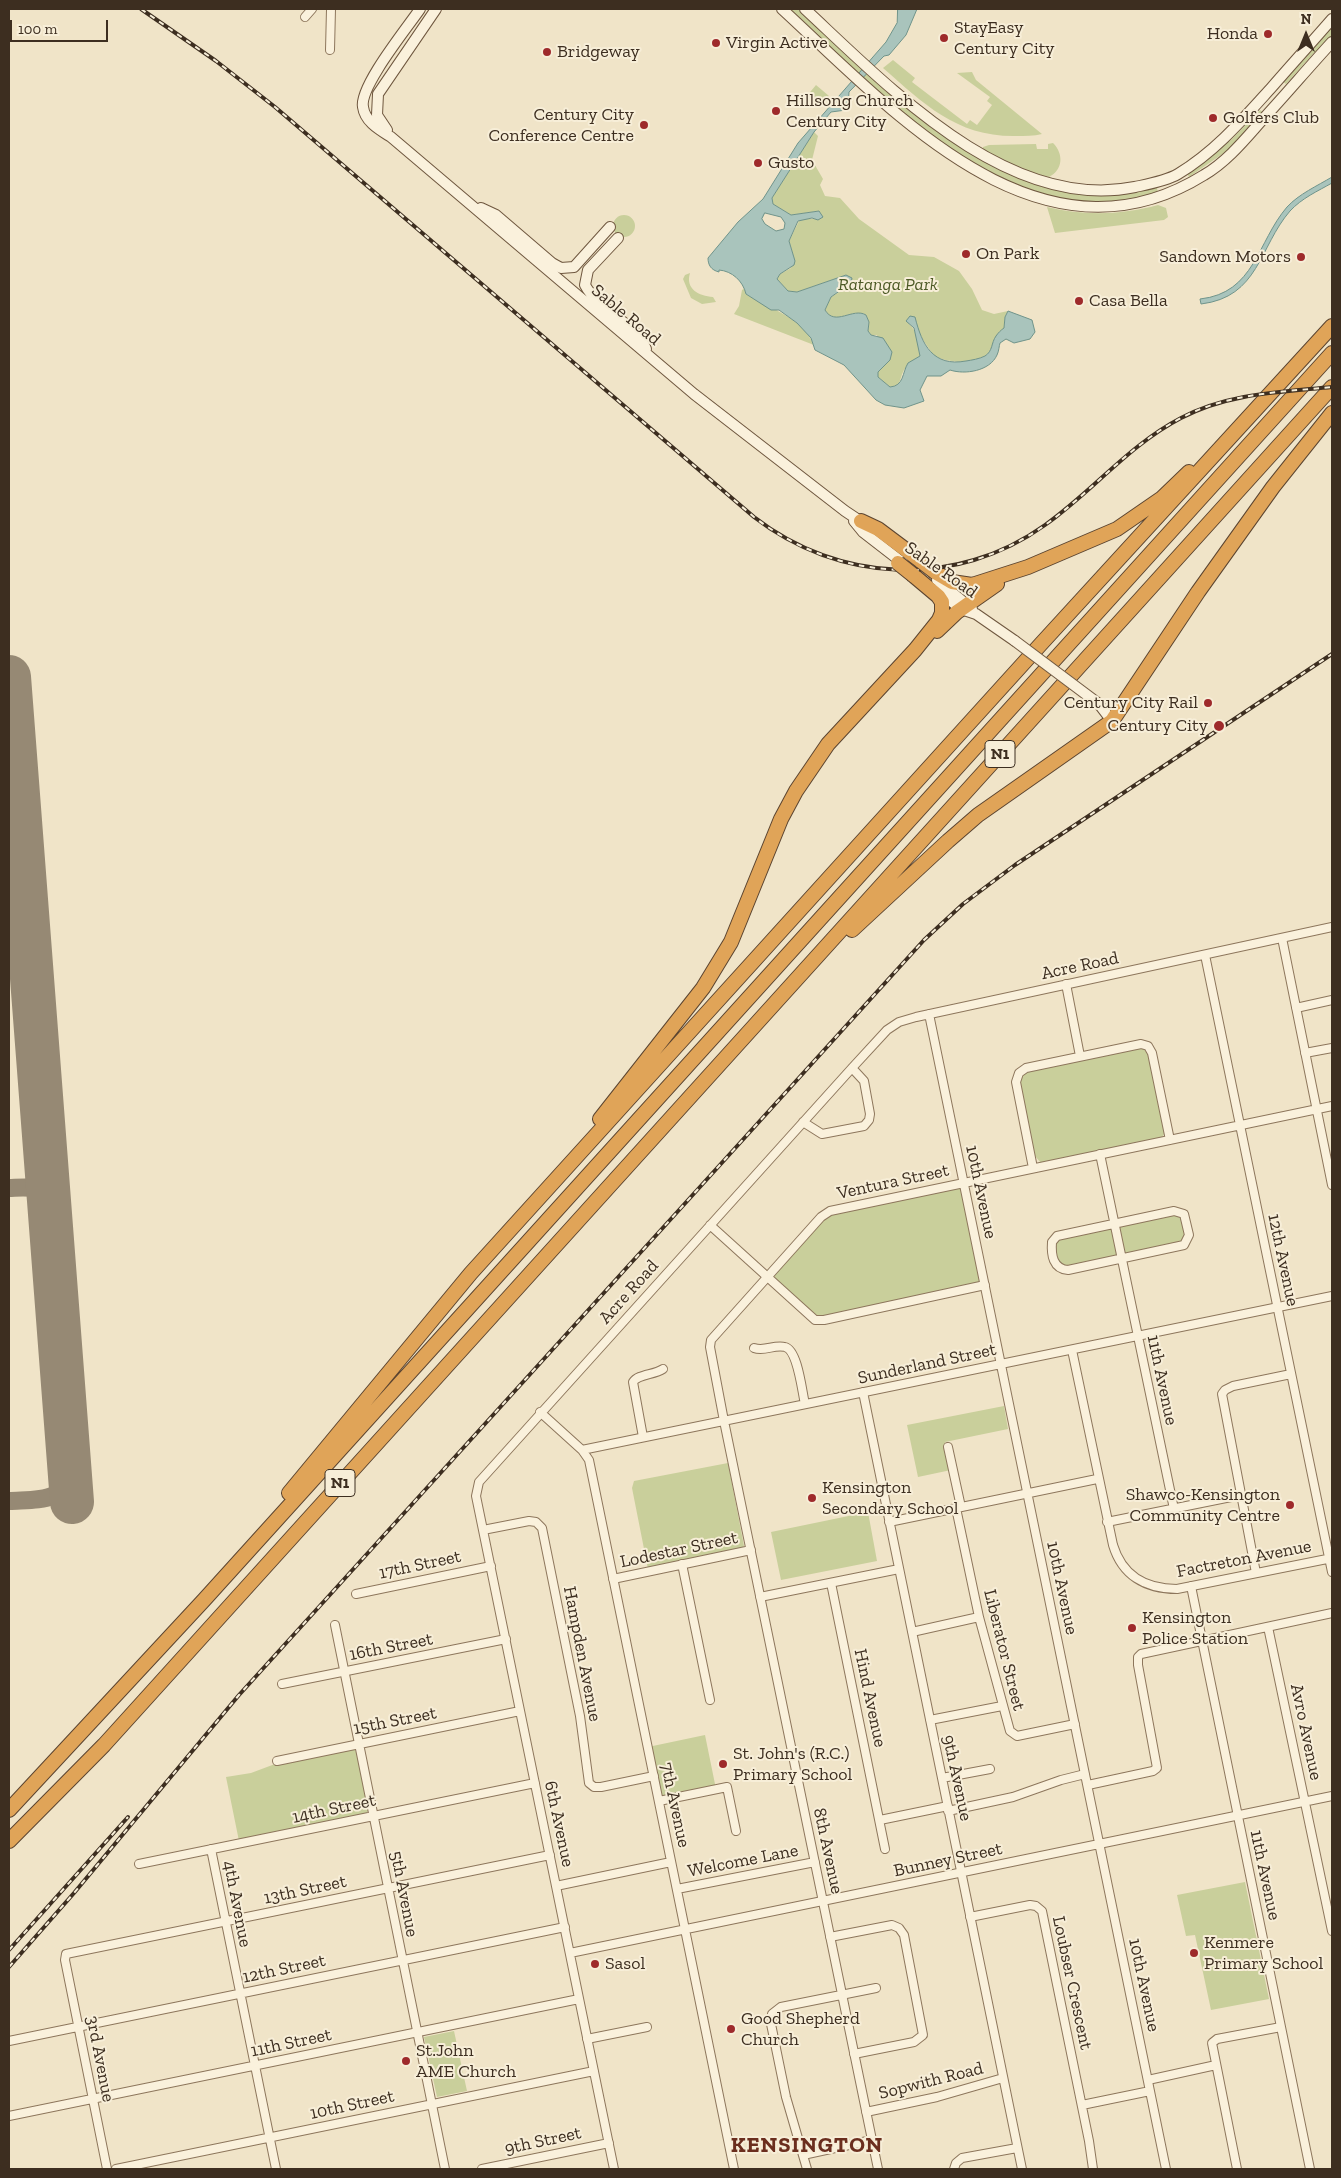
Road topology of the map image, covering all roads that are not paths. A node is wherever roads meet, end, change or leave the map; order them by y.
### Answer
1 (312, 9) edge
2 (331, 9) edge
3 (420, 9) edge
4 (436, 9) edge
5 (782, 9) edge
6 (806, 9) edge
7 (305, 17) dead end
8 (1332, 19) edge
9 (1332, 42) edge
10 (330, 50) dead end
11 (936, 126) junction
12 (391, 137) junction
13 (964, 165) junction
14 (467, 201) junction
15 (610, 228) dead end
16 (618, 238) dead end
17 (1332, 326) edge
18 (1332, 353) edge
19 (648, 355) junction
20 (1332, 387) edge
21 (1332, 413) edge
22 (1245, 421) junction
23 (845, 511) junction
24 (861, 521) joint
25 (914, 567) junction
26 (1028, 567) junction
27 (968, 608) junction
28 (915, 650) junction
29 (1114, 716) junction
30 (1332, 927) edge
31 (1282, 938) junction
32 (1205, 955) junction
33 (1066, 984) junction
34 (1332, 1000) edge
35 (1296, 1008) junction
36 (929, 1014) junction
37 (1332, 1048) edge
38 (1306, 1053) junction
39 (1080, 1056) junction
40 (852, 1068) junction
41 (1332, 1106) edge
42 (1317, 1109) junction
43 (668, 1122) junction
44 (803, 1122) junction
45 (1240, 1125) junction
46 (1170, 1140) junction
47 (1100, 1154) junction
48 (1330, 1166) edge
49 (1033, 1168) junction
50 (964, 1182) junction
51 (1332, 1185) edge
52 (541, 1197) junction
53 (1115, 1223) junction
54 (710, 1226) junction
55 (1122, 1258) junction
56 (767, 1277) junction
57 (985, 1286) junction
58 (1332, 1296) edge
59 (1277, 1308) junction
60 (1138, 1336) junction
61 (754, 1348) dead end
62 (1072, 1350) junction
63 (1001, 1364) junction
64 (663, 1369) dead end
65 (1291, 1374) junction
66 (863, 1392) junction
67 (805, 1404) junction
68 (540, 1412) junction
69 (724, 1421) junction
70 (643, 1437) junction
71 (948, 1447) dead end
72 (582, 1450) junction
73 (1097, 1479) junction
74 (478, 1484) joint
75 (1028, 1494) junction
76 (1241, 1495) junction
77 (958, 1508) junction
78 (1174, 1509) junction
79 (889, 1522) junction
80 (1107, 1522) junction
81 (483, 1530) junction
82 (751, 1550) junction
83 (1331, 1558) edge
84 (682, 1564) junction
85 (491, 1566) junction
86 (899, 1569) junction
87 (1332, 1572) edge
88 (1256, 1573) junction
89 (613, 1579) junction
90 (831, 1583) junction
91 (1191, 1586) junction
92 (356, 1594) dead end
93 (760, 1597) junction
94 (204, 1600) junction
95 (1332, 1613) edge
96 (979, 1617) junction
97 (334, 1626) dead end
98 (1268, 1627) junction
99 (912, 1632) junction
100 (506, 1639) junction
101 (1202, 1640) junction
102 (343, 1672) junction
103 (282, 1684) dead end
104 (710, 1700) dead end
105 (1002, 1706) junction
106 (520, 1711) junction
107 (930, 1720) junction
108 (1075, 1724) junction
109 (358, 1744) junction
110 (277, 1761) dead end
111 (990, 1768) dead end
112 (1085, 1774) junction
113 (654, 1776) junction
114 (942, 1778) junction
115 (535, 1782) junction
116 (1088, 1785) junction
117 (1332, 1796) edge
118 (659, 1801) junction
119 (1305, 1802) junction
120 (948, 1808) junction
121 (9, 1810) edge
122 (373, 1816) junction
123 (1238, 1816) junction
124 (880, 1820) junction
125 (736, 1831) dead end
126 (9, 1842) edge
127 (1100, 1844) junction
128 (211, 1849) junction
129 (885, 1849) dead end
130 (550, 1855) junction
131 (671, 1862) junction
132 (815, 1862) junction
133 (139, 1864) dead end
134 (961, 1873) junction
135 (556, 1886) junction
136 (388, 1888) junction
137 (677, 1889) junction
138 (823, 1901) junction
139 (970, 1917) junction
140 (225, 1922) junction
141 (565, 1927) junction
142 (684, 1929) junction
143 (1332, 1931) edge
144 (830, 1937) junction
145 (570, 1952) junction
146 (66, 1954) joint
147 (402, 1960) junction
148 (876, 1988) dead end
149 (240, 1994) junction
150 (842, 1995) junction
151 (579, 1999) junction
152 (78, 2027) junction
153 (647, 2027) dead end
154 (1281, 2027) junction
155 (417, 2032) junction
156 (588, 2039) junction
157 (9, 2041) edge
158 (854, 2054) junction
159 (255, 2065) junction
160 (1216, 2066) junction
161 (594, 2071) junction
162 (1003, 2078) junction
163 (1148, 2080) junction
164 (1150, 2091) junction
165 (92, 2099) junction
166 (432, 2104) junction
167 (1082, 2106) junction
168 (866, 2112) junction
169 (9, 2116) edge
170 (270, 2138) junction
171 (872, 2140) junction
172 (609, 2143) junction
173 (1018, 2148) junction
174 (803, 2155) junction
175 (107, 2169) edge
176 (116, 2169) edge
177 (276, 2169) edge
178 (445, 2169) edge
179 (482, 2169) edge
180 (614, 2169) edge
181 (734, 2169) edge
182 (807, 2169) edge
183 (878, 2169) edge
184 (954, 2169) edge
185 (1022, 2169) edge
186 (1093, 2169) edge
187 (1166, 2169) edge
188 (1237, 2169) edge
189 (1310, 2169) edge

1 - 7 street
2 - 10 street
3 - 12 main road, Sable Road
4 - 12 main road, Sable Road
5 - 13 main road
6 - 11 main road
8 - 11 main road
9 - 13 main road
11 - 13 main road
12 - 14 main road, Sable Road
14 - 15 main road
14 - 19 main road, Sable Road
16 - 19 main road
17 - 22 highway
18 - 94 highway, N1
19 - 23 main road, Sable Road
20 - 43 highway, N1
21 - 29 highway
22 - 26 highway
22 - 52 highway
23 - 24 main road, Sable Road
23 - 25 main road, Sable Road
24 - 25 highway
25 - 26 highway
25 - 27 main road, Sable Road
25 - 28 highway
26 - 27 highway
27 - 28 highway
27 - 29 main road, Sable Road, bridge
28 - 52 highway
29 - 43 highway
30 - 31 street, Acre Road
31 - 32 street, Acre Road
31 - 35 street
32 - 33 street, Acre Road
32 - 45 street, 12th Avenue
33 - 36 street, Acre Road
33 - 39 street
34 - 35 street
35 - 38 street
36 - 40 street, Acre Road
36 - 50 street, 10th Avenue
37 - 38 street
38 - 42 street
39 - 46 street
39 - 49 street
40 - 44 street, Acre Road
40 - 44 street
41 - 42 street, Ventura Street
42 - 45 street, Ventura Street
42 - 48 street
43 - 126 highway, N1
44 - 54 street, Acre Road
45 - 46 street, Ventura Street
45 - 59 street, 12th Avenue
46 - 47 street, Ventura Street
47 - 49 street, Ventura Street
47 - 53 street, 11th Avenue
48 - 51 street
49 - 50 street, Ventura Street
50 - 56 street, Ventura Street
50 - 57 street, 10th Avenue
52 - 94 highway
53 - 55 street, 11th Avenue
53 - 55 street
53 - 55 street
54 - 56 street
54 - 68 street, Acre Road
55 - 60 street, 11th Avenue
56 - 57 street
56 - 69 street, Ventura Street
57 - 63 street, 10th Avenue
58 - 59 street, Sunderland Street
59 - 60 street, Sunderland Street
59 - 65 street, 12th Avenue
60 - 62 street, Sunderland Street
60 - 78 street, 11th Avenue
61 - 67 street
62 - 63 street, Sunderland Street
62 - 73 street, Factreton Avenue
63 - 66 street, Sunderland Street
63 - 75 street, 10th Avenue
64 - 70 street
65 - 76 street
65 - 83 street, 12th Avenue
66 - 67 street, Sunderland Street
66 - 79 street, 9th Avenue
67 - 69 street, Sunderland Street
68 - 72 street
68 - 74 street, Acre Road
69 - 70 street, Sunderland Street
69 - 82 street, 8th Avenue
70 - 72 street, Sunderland Street
71 - 77 street, Liberator Street
72 - 89 street, 7th Avenue
73 - 75 street
73 - 80 street, Factreton Avenue
74 - 81 street, 6th Avenue
75 - 77 street
75 - 108 street, 10th Avenue
76 - 78 street
76 - 88 street
77 - 79 street
77 - 96 street, Liberator Street
78 - 80 street
79 - 86 street, 9th Avenue
80 - 91 street, Factreton Avenue
81 - 85 street, 6th Avenue
81 - 113 street, Hampden Avenue
82 - 84 street, Lodestar Street
82 - 93 street, 8th Avenue
83 - 87 street, 12th Avenue
83 - 88 street, Factreton Avenue
84 - 89 street, Lodestar Street
84 - 104 street
85 - 92 street, 17th Street
85 - 100 street, 6th Avenue
86 - 90 street
86 - 99 street, 9th Avenue
88 - 91 street, Factreton Avenue
89 - 113 street, 7th Avenue
90 - 93 street
90 - 124 street, Hind Avenue
91 - 101 street, 11th Avenue
93 - 132 street, 8th Avenue
94 - 121 highway, N1
95 - 98 street
96 - 99 street
96 - 105 street, Liberator Street
97 - 102 street, 5th Avenue
98 - 101 street
98 - 119 street, Avro Avenue
99 - 107 street, 9th Avenue
100 - 102 street, 16th Street
100 - 106 street, 6th Avenue
101 - 116 street
101 - 123 street, 11th Avenue
102 - 103 street, 16th Street
102 - 109 street, 5th Avenue
105 - 107 street
105 - 108 street, Liberator Street
106 - 109 street, 15th Street
106 - 115 street, 6th Avenue
107 - 114 street, 9th Avenue
108 - 112 street, 10th Avenue
109 - 110 street, 15th Street
109 - 122 street, 5th Avenue
111 - 114 street
112 - 116 street, 10th Avenue
112 - 120 street
113 - 118 street, 7th Avenue
114 - 120 street, 9th Avenue
115 - 122 street, 14th Street
115 - 130 street, 6th Avenue
116 - 127 street, 10th Avenue
117 - 119 street, Bunney Street
118 - 125 street
118 - 131 street, 7th Avenue
119 - 123 street, Bunney Street
119 - 143 street, Avro Avenue
120 - 124 street
120 - 134 street, 9th Avenue
122 - 128 street, 14th Street
122 - 136 street, 5th Avenue
123 - 127 street, Bunney Street
123 - 154 street, 11th Avenue
124 - 129 street, Hind Avenue
127 - 134 street, Bunney Street
127 - 163 street, 10th Avenue
128 - 133 street, 14th Street
128 - 140 street, 4th Avenue
130 - 135 street, 6th Avenue
130 - 136 street, 13th Street
131 - 135 street
131 - 137 street, 7th Avenue
132 - 137 street, Welcome Lane
132 - 138 street, 8th Avenue
134 - 138 street, Bunney Street
134 - 139 street, 9th Avenue
135 - 141 street, 6th Avenue
136 - 140 street, 13th Street
136 - 147 street, 5th Avenue
137 - 142 street, 7th Avenue
138 - 142 street, Bunney Street
138 - 144 street, 8th Avenue
139 - 162 street, 9th Avenue
139 - 167 street, Loubser Crescent
140 - 146 street, 13th Street
140 - 149 street, 4th Avenue
141 - 145 street, 6th Avenue
141 - 147 street, 12th Street
142 - 145 street, Bunney Street
142 - 181 street, 7th Avenue
144 - 150 street, 8th Avenue
144 - 158 street
145 - 151 street, 6th Avenue
146 - 152 street, 3rd Avenue
147 - 149 street, 12th Street
147 - 155 street, 5th Avenue
148 - 150 street
149 - 152 street, 12th Street
149 - 159 street, 4th Avenue
150 - 158 street, 8th Avenue
150 - 174 street
151 - 155 street, 11th Street
151 - 156 street, 6th Avenue
152 - 157 street, 12th Street
152 - 165 street, 3rd Avenue
153 - 156 street
154 - 160 street
154 - 189 street, 11th Avenue
155 - 159 street, 11th Street
155 - 166 street, 5th Avenue
156 - 161 street, 6th Avenue
158 - 168 street, 8th Avenue
159 - 165 street, 11th Street
159 - 170 street, 4th Avenue
160 - 163 street
160 - 188 street
161 - 166 street, 10th Street
161 - 172 street, 6th Avenue
162 - 168 street, Sopwith Road
162 - 173 street, 9th Avenue
163 - 164 street, 10th Avenue
164 - 167 street
164 - 187 street, 10th Avenue
165 - 169 street, 11th Street
165 - 175 street, 3rd Avenue
166 - 170 street, 10th Street
166 - 178 street, 5th Avenue
167 - 186 street, Loubser Crescent
168 - 171 street, 8th Avenue
170 - 176 street, 10th Street
170 - 177 street, 4th Avenue
171 - 174 street
171 - 183 street, 8th Avenue
172 - 179 street, 9th Street
172 - 180 street, 6th Avenue
173 - 184 street
173 - 185 street, 9th Avenue
174 - 182 street

